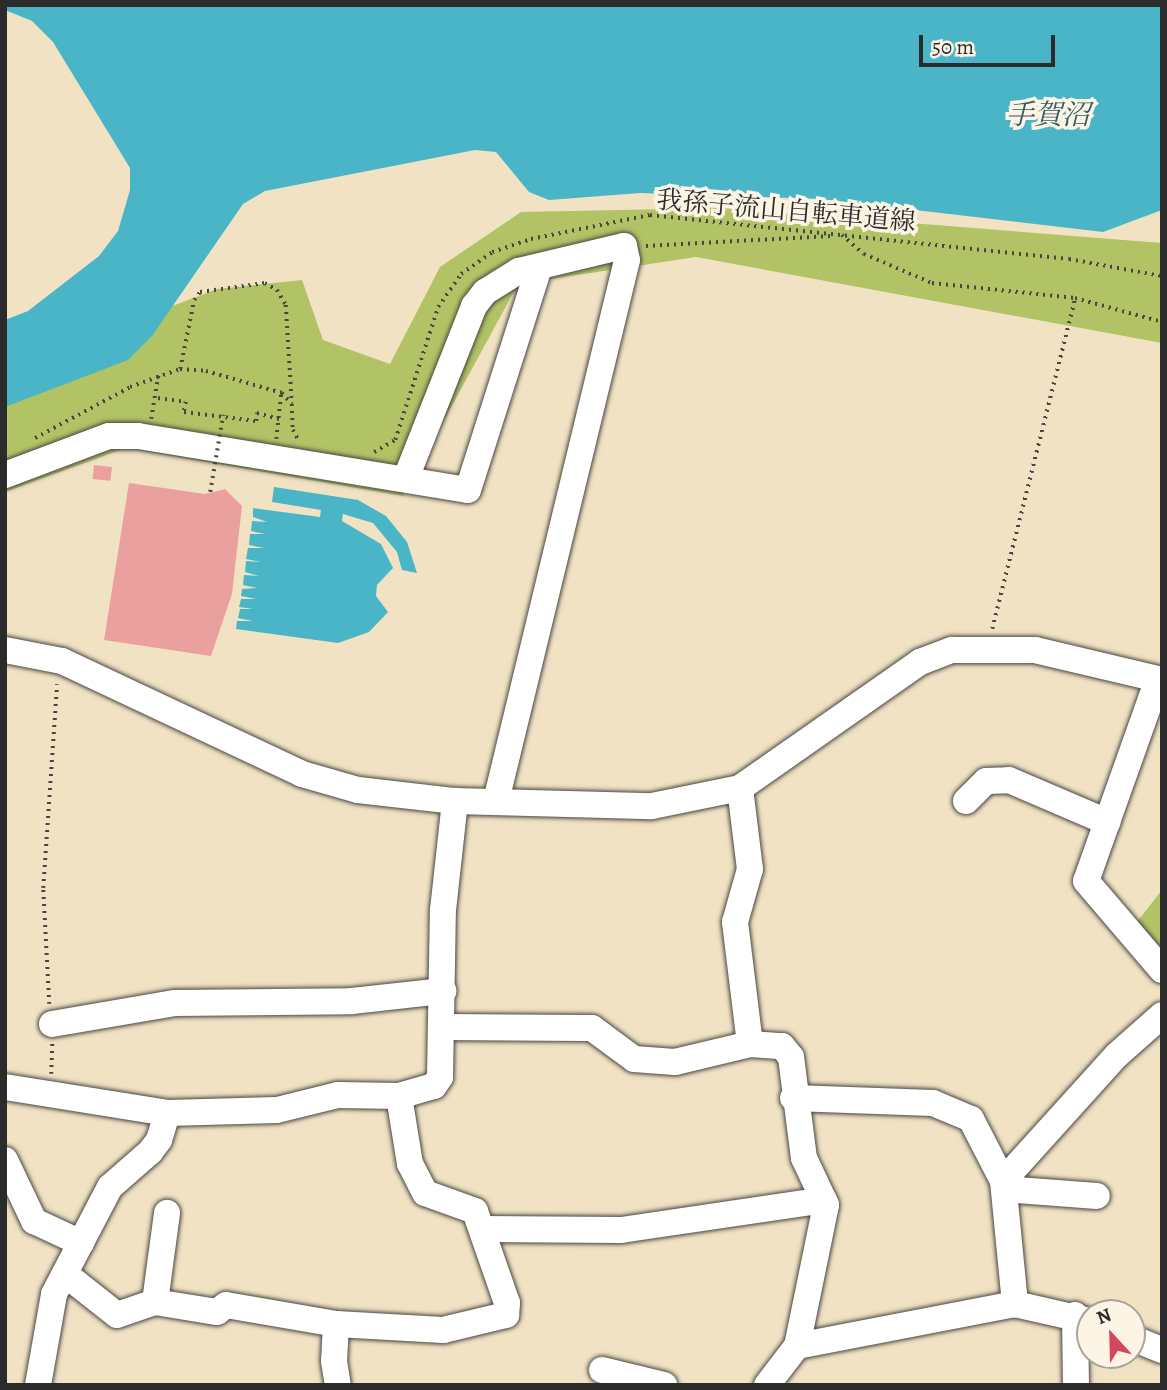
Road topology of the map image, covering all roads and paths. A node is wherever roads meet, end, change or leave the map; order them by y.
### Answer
1 (841, 234) junction
2 (624, 246) junction
3 (539, 267) junction
4 (1162, 276) edge
5 (1075, 298) junction
6 (1162, 322) edge
7 (180, 369) junction
8 (158, 376) junction
9 (282, 393) junction
10 (158, 398) junction
11 (292, 404) junction
12 (223, 415) junction
13 (151, 419) dead end
14 (279, 419) junction
15 (276, 438) dead end
16 (312, 443) dead end
17 (26, 444) dead end
18 (363, 451) dead end
19 (5, 475) edge
20 (406, 478) junction
21 (210, 492) dead end
22 (988, 648) junction
23 (5, 650) edge
24 (62, 661) junction
25 (1160, 679) edge
26 (740, 788) junction
27 (455, 801) junction
28 (496, 801) junction
29 (966, 801) dead end
30 (1107, 822) junction
31 (1162, 970) edge
32 (443, 991) junction
33 (1162, 1015) edge
34 (52, 1024) junction
35 (442, 1027) junction
36 (750, 1044) junction
37 (5, 1087) edge
38 (50, 1096) junction
39 (399, 1096) junction
40 (793, 1098) junction
41 (167, 1113) junction
42 (5, 1160) edge
43 (1004, 1185) junction
44 (1097, 1196) dead end
45 (824, 1200) junction
46 (167, 1213) dead end
47 (482, 1229) junction
48 (81, 1243) junction
49 (65, 1274) junction
50 (155, 1302) junction
51 (1015, 1304) junction
52 (1076, 1317) edge
53 (336, 1324) junction
54 (797, 1346) junction
55 (603, 1370) dead end
56 (38, 1385) edge
57 (338, 1385) edge
58 (664, 1385) edge
59 (767, 1385) edge

1 - 2 path
1 - 4 path, 我孫子流山自転車道線
1 - 5 path
1 - 18 path, 我孫子流山自転車道線
2 - 3 street
2 - 28 street
3 - 20 street
3 - 20 street
5 - 6 path
5 - 22 path
7 - 8 path
7 - 9 path
7 - 11 path
8 - 10 path
8 - 17 path
9 - 11 path
9 - 14 path
10 - 12 path
10 - 13 path
11 - 16 path
12 - 14 path
12 - 21 path, bridge
14 - 15 path
19 - 20 street
22 - 25 street
22 - 26 street
23 - 24 street
24 - 27 street
24 - 34 path
25 - 30 street
26 - 28 street
26 - 36 street
27 - 28 street
27 - 32 street
29 - 30 street
30 - 31 street
32 - 34 street
32 - 35 street
33 - 43 street
34 - 38 path
35 - 36 street
35 - 39 street
36 - 40 street
37 - 38 street
38 - 41 street
39 - 41 street
39 - 47 street
40 - 43 street
40 - 45 street
41 - 48 street
42 - 48 street
43 - 44 street
43 - 51 street
45 - 47 street
45 - 54 street
46 - 50 street
47 - 53 street
48 - 49 street
49 - 50 street
49 - 56 street
50 - 53 street
51 - 52 street
51 - 54 street
53 - 57 street
54 - 59 street
55 - 58 street

